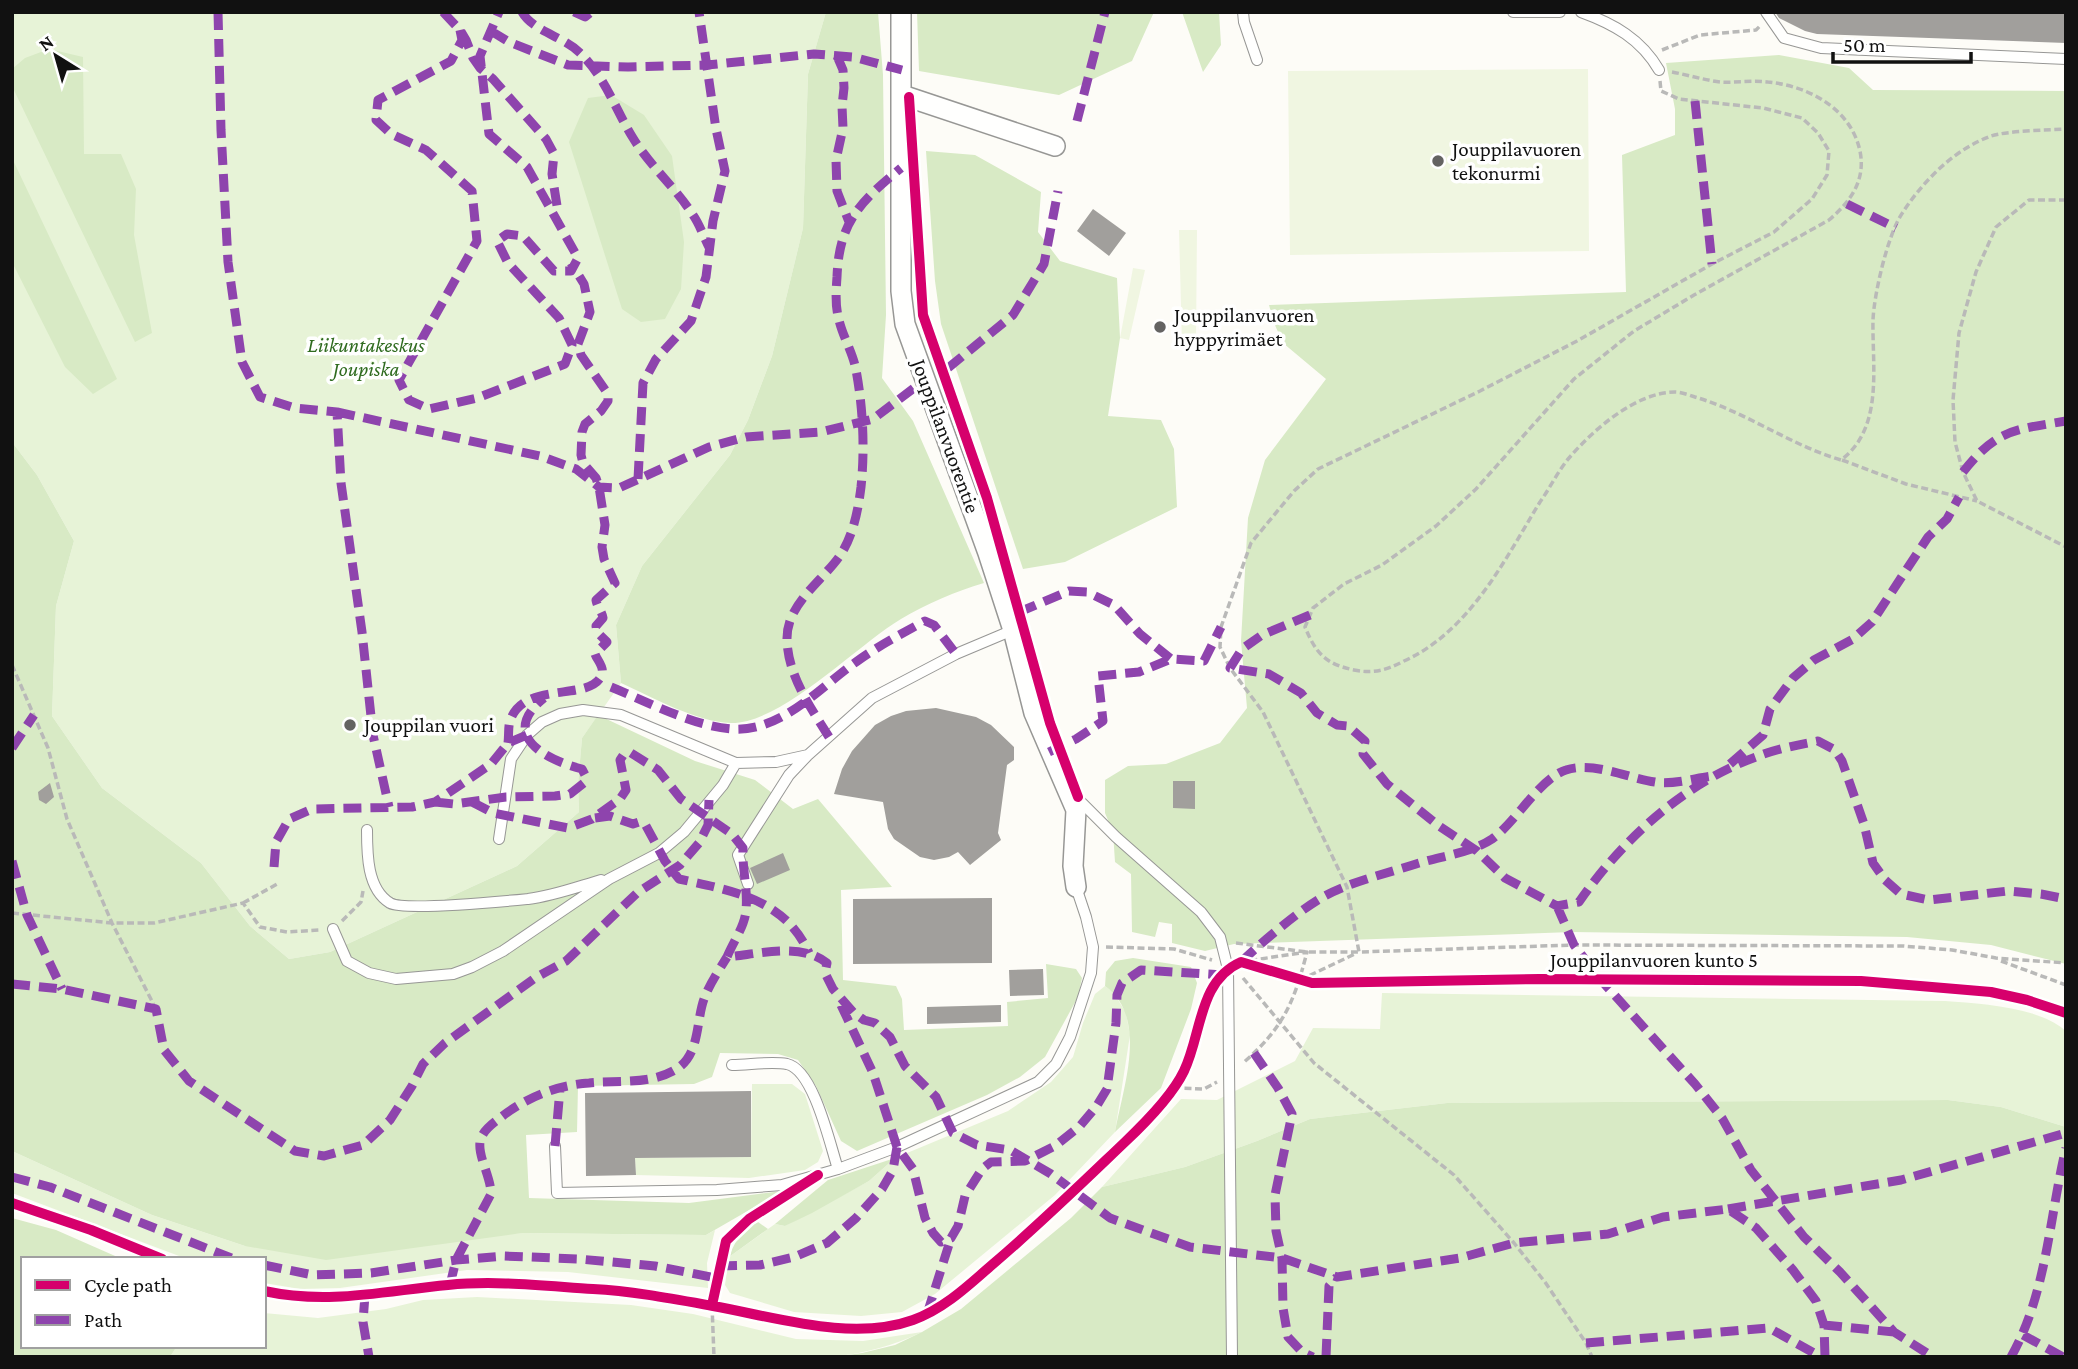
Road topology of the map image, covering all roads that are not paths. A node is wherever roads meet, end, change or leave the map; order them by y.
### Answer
1 (901, 12) edge
2 (1243, 12) edge
3 (1513, 12) edge
4 (1560, 12) edge
5 (1581, 12) edge
6 (1767, 15) edge
7 (2066, 59) edge
8 (1257, 60) dead end
9 (1659, 70) road end
10 (902, 95) junction
11 (1055, 146) dead end
12 (1013, 630) junction
13 (808, 755) junction
14 (736, 763) junction
15 (1067, 792) junction
16 (367, 830) dead end
17 (499, 839) dead end
18 (612, 877) junction
19 (748, 884) dead end
20 (1076, 887) joint
21 (333, 929) road end
22 (732, 1065) dead end
23 (555, 1146) dead end
24 (838, 1169) junction
25 (1232, 1357) edge

1 - 10 street, Jouppilanvuorentie
2 - 8 lane
3 - 4 lane
5 - 9 lane
6 - 7 lane
10 - 11 street
10 - 12 street, Jouppilanvuorentie
12 - 13 lane
12 - 15 street, Jouppilanvuorentie
13 - 14 lane
13 - 19 lane
14 - 17 lane
14 - 18 lane
15 - 20 street, Jouppilanvuorentie
15 - 25 lane
16 - 18 lane
18 - 21 lane
20 - 24 lane
22 - 24 lane
23 - 24 lane

